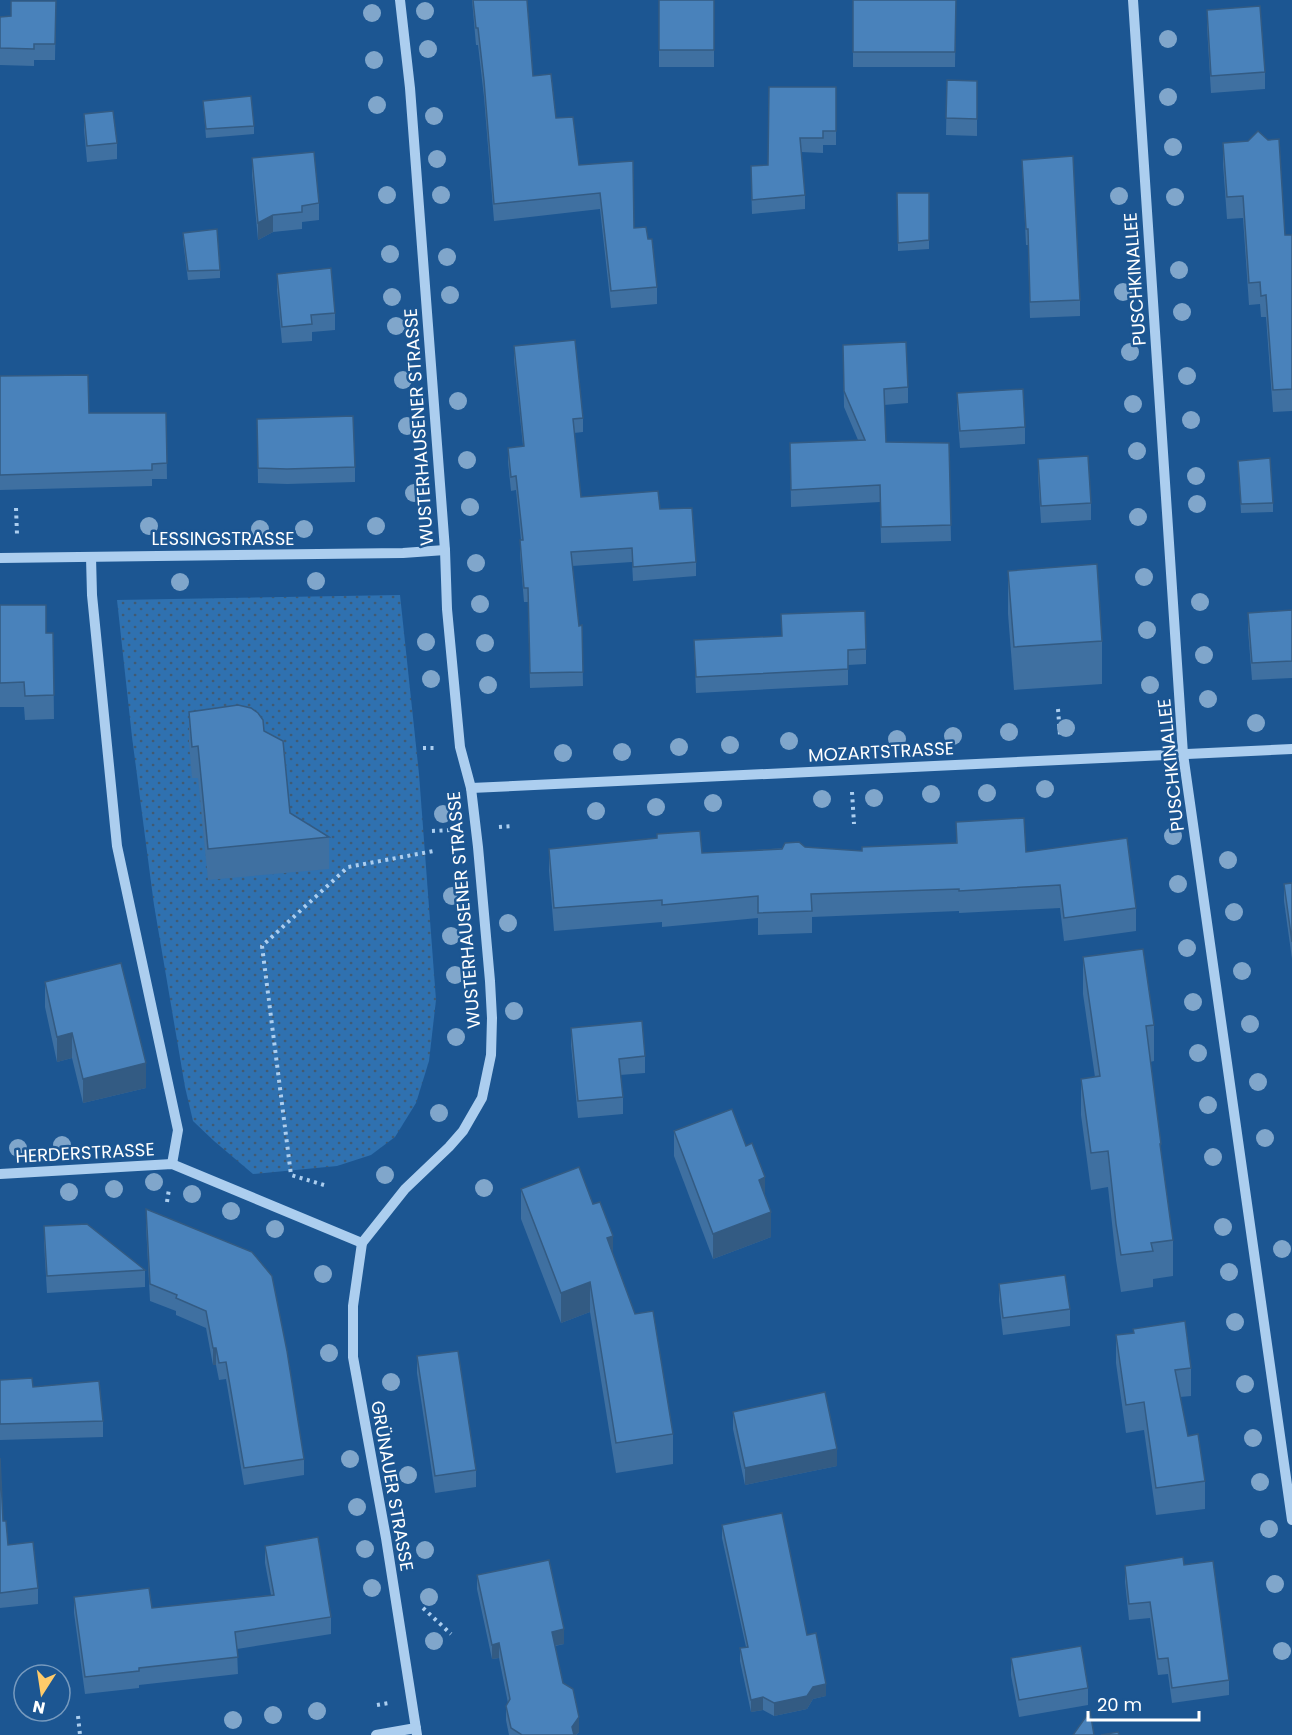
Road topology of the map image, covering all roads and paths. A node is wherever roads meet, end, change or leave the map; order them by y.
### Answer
1 (400, 0) edge
2 (1133, 0) edge
3 (445, 550) junction
4 (91, 557) junction
5 (0, 558) edge
6 (1292, 748) edge
7 (1183, 754) junction
8 (471, 788) junction
9 (434, 851) dead end
10 (172, 1164) junction
11 (0, 1174) edge
12 (324, 1185) dead end
13 (362, 1243) junction
14 (1292, 1520) edge
15 (420, 1604) dead end
16 (451, 1634) dead end
17 (78, 1716) dead end
18 (416, 1731) edge
19 (80, 1735) edge
20 (376, 1735) edge

1 - 3 street, WUSTERHAUSENER STRASSE
2 - 7 street, PUSCHKINALLEE
3 - 4 street, LESSINGSTRASSE
3 - 8 street, WUSTERHAUSENER STRASSE
4 - 5 street, LESSINGSTRASSE
4 - 10 street
6 - 7 street, MOZARTSTRASSE
7 - 8 street, MOZARTSTRASSE
7 - 14 street, PUSCHKINALLEE
8 - 13 street, WUSTERHAUSENER STRASSE
9 - 12 path
10 - 11 street, HERDERSTRASSE
10 - 13 street
13 - 18 street, GRÜNAUER STRASSE
15 - 16 path
17 - 19 path
18 - 20 street

